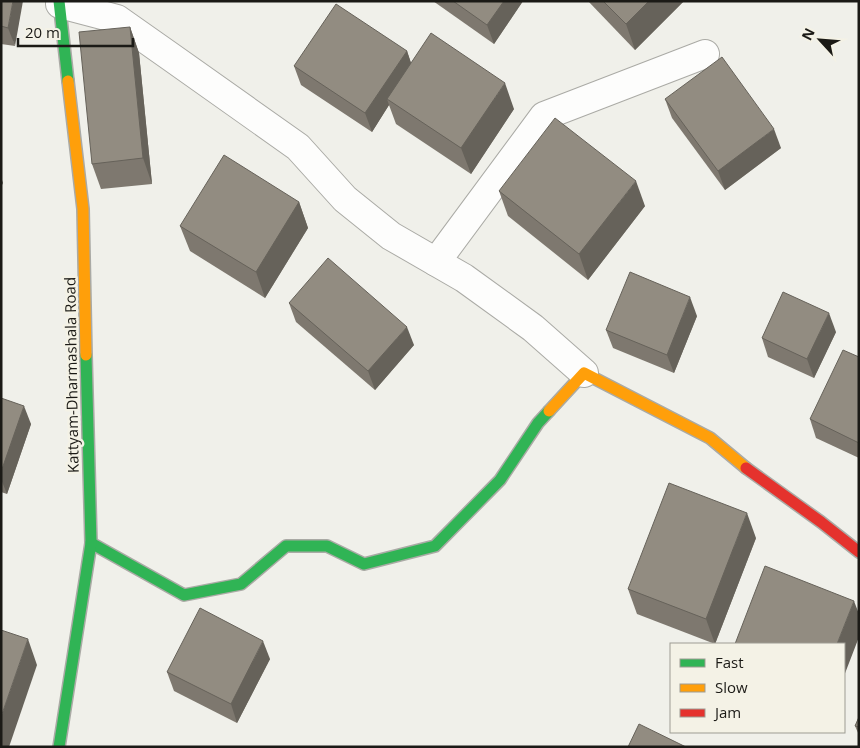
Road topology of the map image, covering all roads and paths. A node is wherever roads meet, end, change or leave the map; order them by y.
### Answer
1 (60, 3) edge
2 (705, 54) dead end
3 (436, 262) junction
4 (584, 373) junction
5 (90, 543) junction
6 (859, 552) edge
7 (59, 747) edge

1 - 3 street
1 - 5 street, Kattyam-Dharmashala Road
2 - 3 street
3 - 4 street
4 - 5 street
4 - 6 street
5 - 7 street, Kattyam-Dharmashala Road

